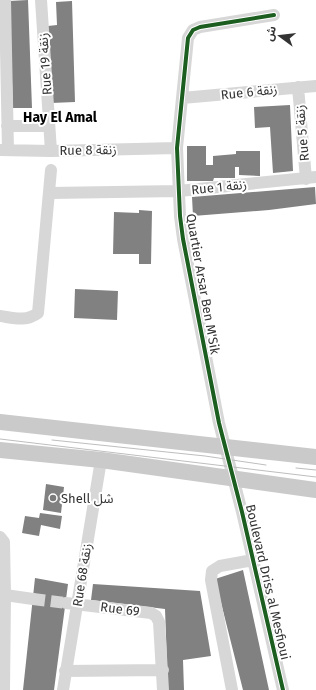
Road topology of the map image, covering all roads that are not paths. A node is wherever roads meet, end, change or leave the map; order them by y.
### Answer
1 (41, 0) edge
2 (3, 7) edge
3 (274, 15) dead end
4 (3, 68) edge
5 (316, 86) edge
6 (298, 87) junction
7 (3, 97) edge
8 (182, 98) junction
9 (7, 126) junction
10 (49, 126) junction
11 (177, 148) junction
12 (4, 150) edge
13 (51, 151) junction
14 (51, 170) dead end
15 (311, 178) edge
16 (179, 191) junction
17 (50, 193) junction
18 (0, 316) edge
19 (0, 422) edge
20 (226, 447) junction
21 (0, 450) edge
22 (316, 457) edge
23 (101, 460) junction
24 (234, 479) junction
25 (316, 490) edge
26 (0, 537) edge
27 (253, 560) junction
28 (5, 595) junction
29 (33, 599) tunnel mouth
30 (71, 603) junction
31 (163, 670) junction
32 (65, 672) junction
33 (4, 690) edge
34 (63, 690) edge
35 (163, 690) edge
36 (232, 690) edge
37 (283, 690) edge

1 - 10 street, Rue 19 زنقة
2 - 4 street
3 - 8 street, Quartier Arsar Ben M'Sik
4 - 7 street
5 - 6 street, Rue 6 زنقة
6 - 8 street, Rue 6 زنقة
6 - 15 street, Rue 5 زنقة
7 - 9 street
8 - 11 street, Quartier Arsar Ben M'Sik
9 - 10 street
9 - 12 street
10 - 13 street, Rue 19 زنقة
11 - 13 street, Rue 8 زنقة
11 - 16 street, Quartier Arsar Ben M'Sik
12 - 13 street, Rue 8 زنقة
14 - 17 street
15 - 16 street, Rue 1 زنقة
16 - 17 street, Rue 1 زنقة
16 - 20 street, Quartier Arsar Ben M'Sik
17 - 18 street
19 - 20 main road
20 - 22 main road
20 - 24 street, Quartier Arsar Ben M'Sik
21 - 23 main road
23 - 24 main road
23 - 30 street, Rue 68 زنقة
24 - 25 main road
24 - 27 street, Boulevard Driss al Mesfioui
26 - 28 street
27 - 36 street
27 - 37 street, Boulevard Driss al Mesfioui
28 - 29 street
28 - 33 street
30 - 31 street, Rue 69
30 - 32 street, Rue 68 زنقة
31 - 32 street
31 - 35 street
32 - 34 street, Rue 68 زنقة

